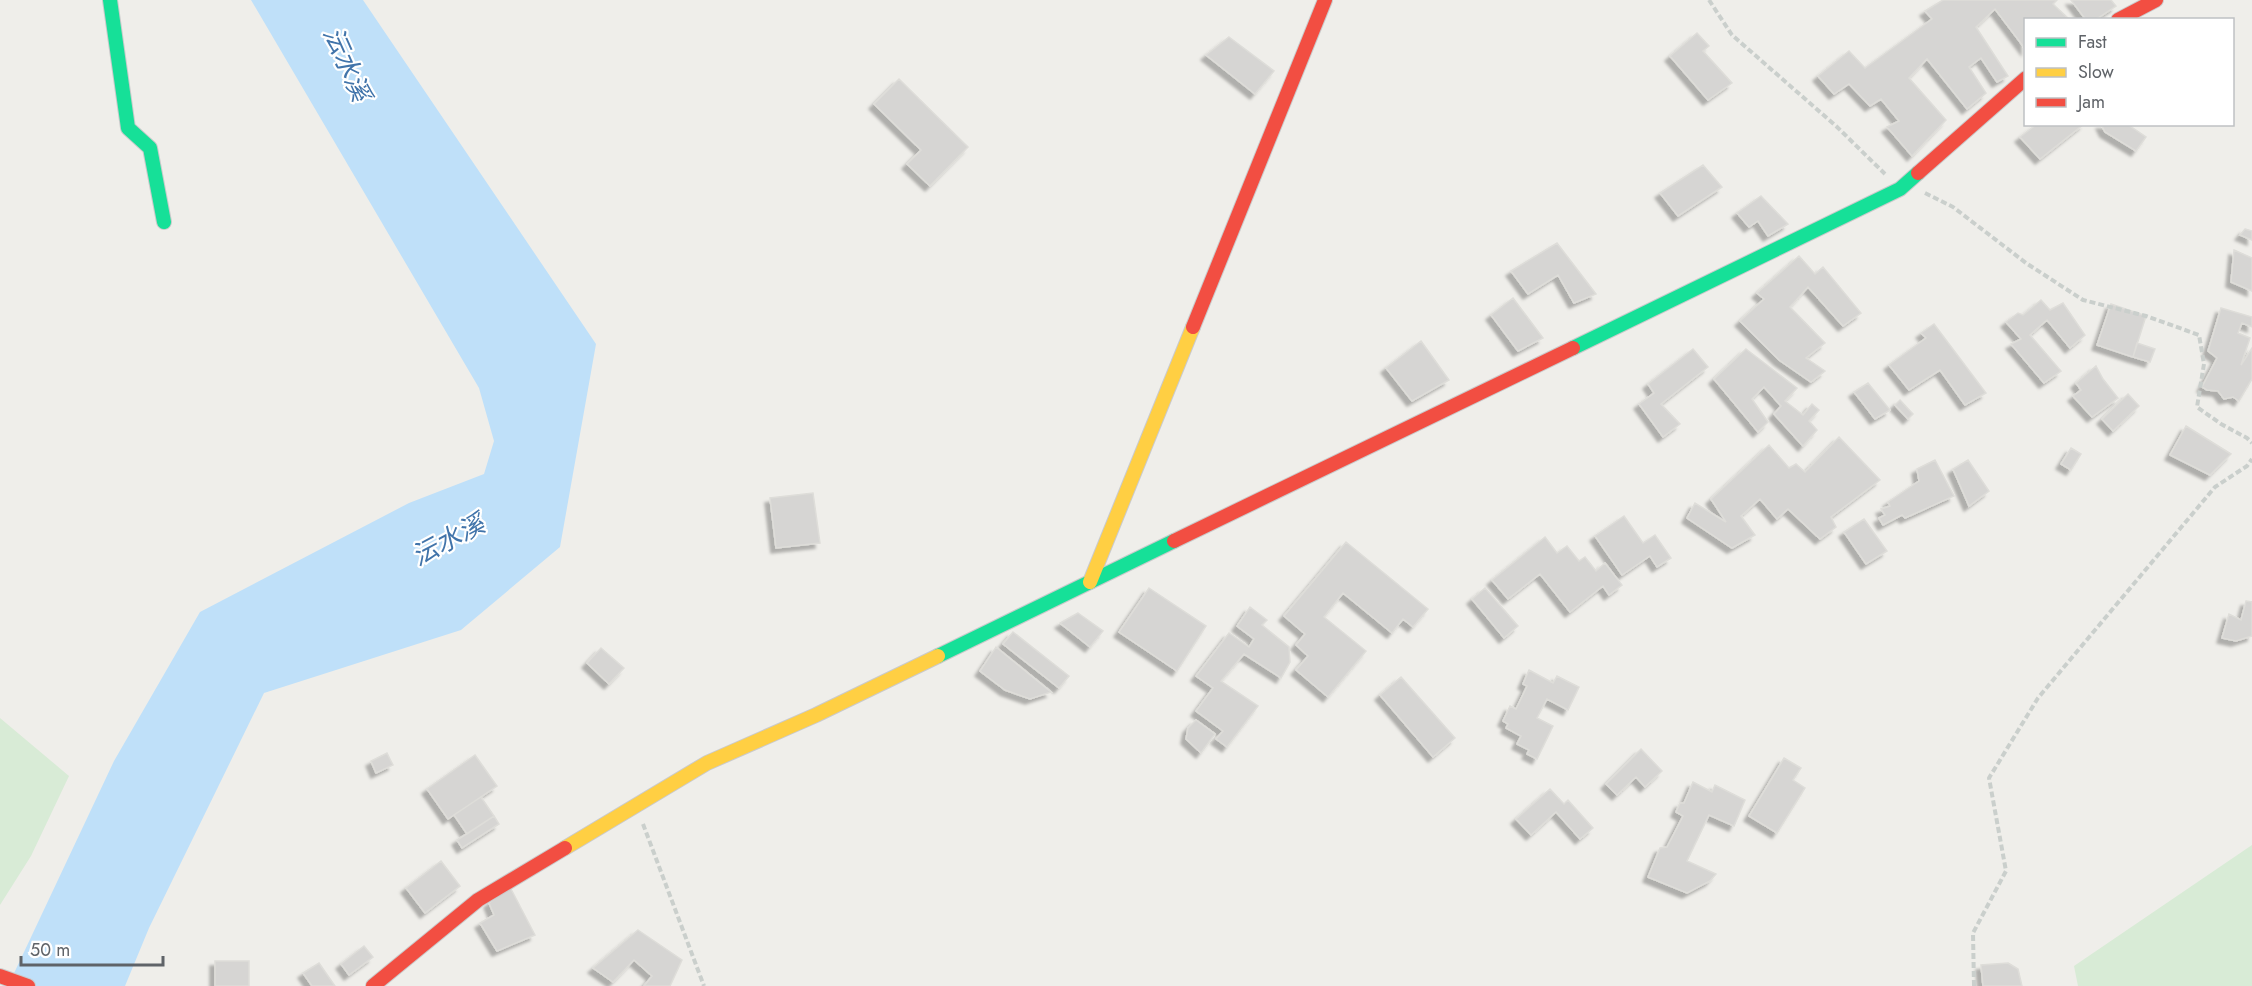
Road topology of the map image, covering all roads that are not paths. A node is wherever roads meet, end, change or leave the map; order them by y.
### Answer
1 (110, 0) edge
2 (1325, 0) edge
3 (2156, 0) edge
4 (2122, 18) edge
5 (2024, 79) edge
6 (164, 222) dead end
7 (1090, 582) junction
8 (0, 975) edge
9 (28, 986) edge
10 (373, 986) edge

1 - 6 street
2 - 7 street
3 - 4 street
5 - 7 street
7 - 10 street
8 - 9 street

